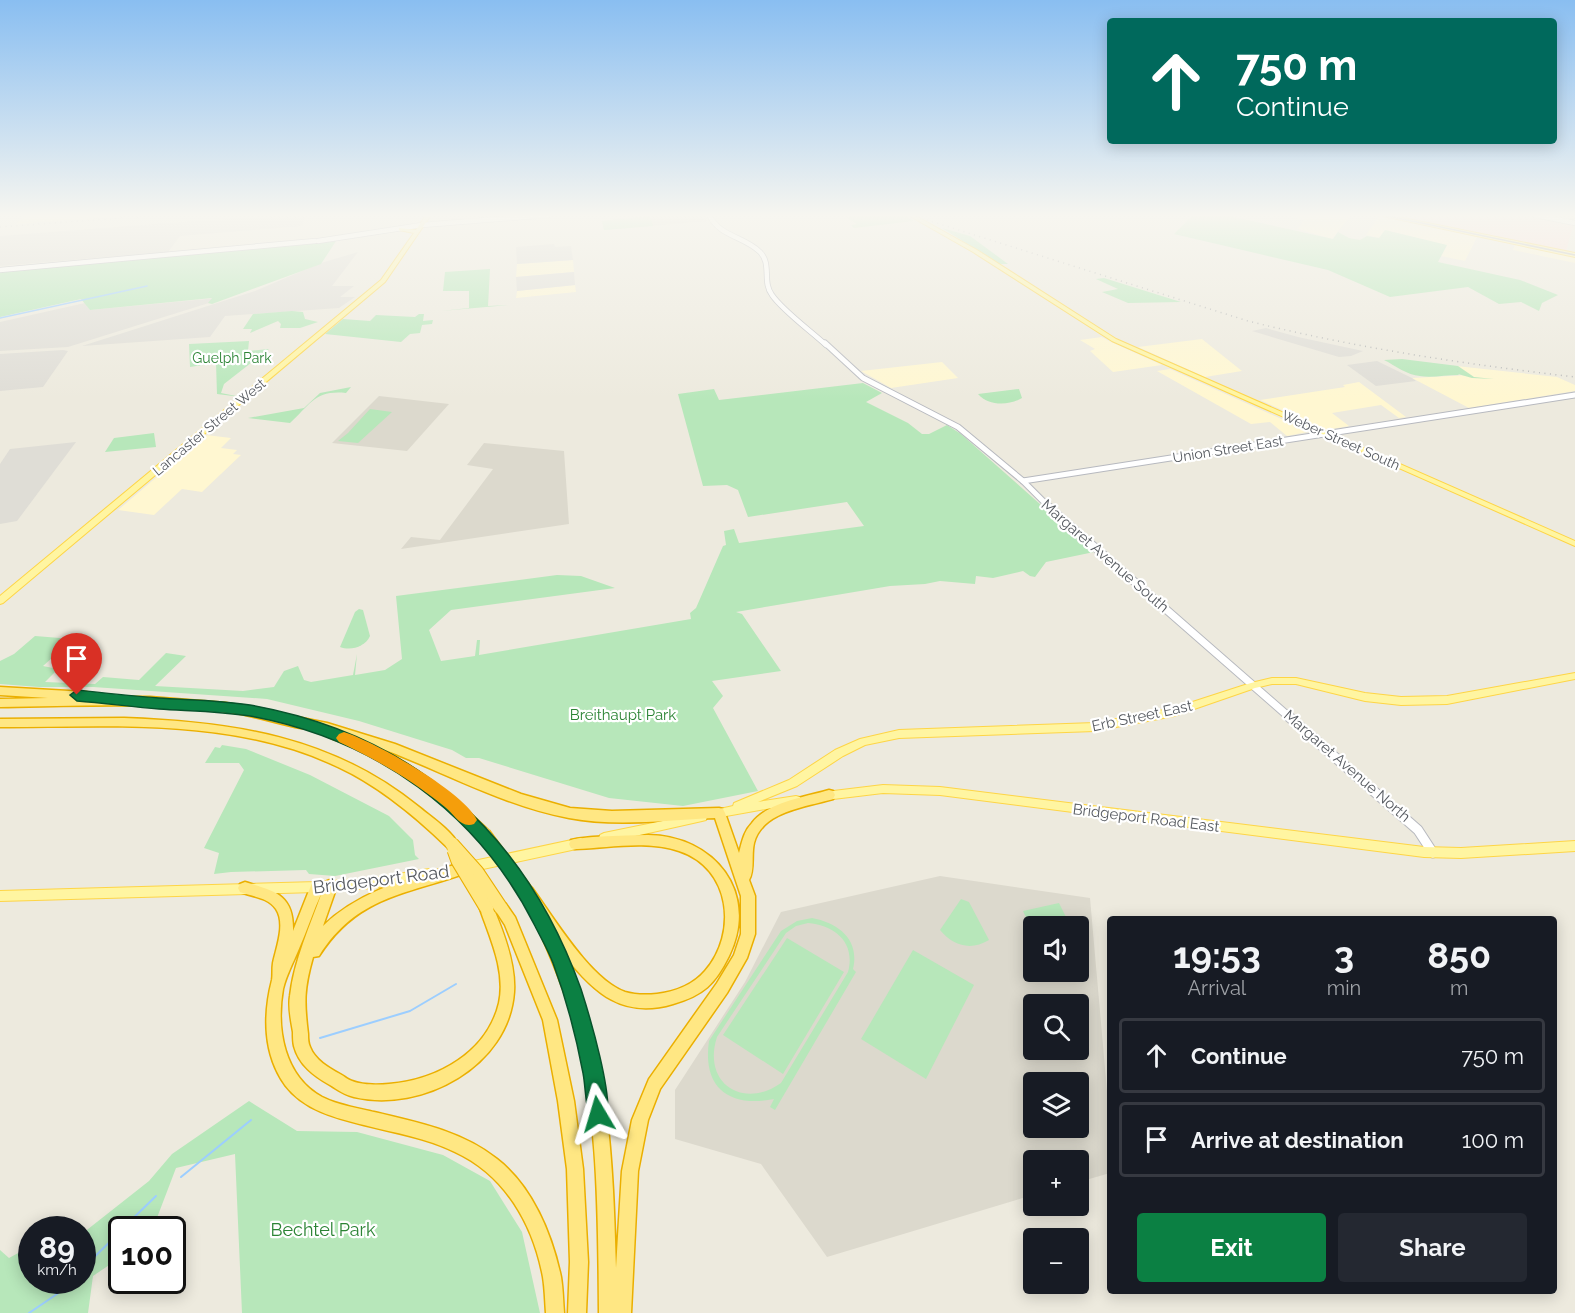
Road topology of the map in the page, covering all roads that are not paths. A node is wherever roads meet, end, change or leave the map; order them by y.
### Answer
1 (386, 276) edge
2 (766, 276) edge
3 (1013, 276) edge
4 (1575, 395) edge
5 (1325, 434) junction
6 (1023, 481) junction
7 (1575, 544) edge
8 (0, 602) edge
9 (1575, 676) edge
10 (1254, 685) junction
11 (0, 691) edge
12 (0, 703) edge
13 (160, 704) junction
14 (293, 721) junction
15 (0, 723) edge
16 (829, 795) junction
17 (719, 813) junction
18 (575, 844) junction
19 (1575, 846) edge
20 (1433, 852) junction
21 (460, 869) junction
22 (324, 887) junction
23 (245, 888) junction
24 (746, 889) junction
25 (527, 892) junction
26 (0, 896) edge
27 (494, 909) junction
28 (303, 973) junction
29 (276, 987) junction
30 (555, 1313) edge
31 (577, 1313) edge
32 (608, 1313) edge
33 (622, 1313) edge

1 - 8 main road, Lancaster Street West
2 - 6 street, Margaret Avenue South
3 - 5 main road, Weber Street South
4 - 5 street, Union Street East
5 - 6 street, Union Street East
5 - 7 main road, Weber Street South
6 - 10 street, Margaret Avenue South
9 - 10 main road, Erb Street East
10 - 17 main road, Erb Street East
10 - 20 street, Margaret Avenue North
11 - 13 highway
12 - 13 highway
13 - 14 highway
14 - 17 highway
14 - 25 highway, bridge
15 - 27 highway, bridge
16 - 17 main road, Bridgeport Road East
16 - 20 main road, Bridgeport Road East
16 - 24 highway
17 - 18 main road, Bridgeport Road
17 - 24 highway
18 - 21 main road, Bridgeport Road
18 - 25 highway
19 - 20 main road, Bridgeport Road East
21 - 22 main road, Bridgeport Road
21 - 28 highway
22 - 23 main road, Bridgeport Road
22 - 28 highway
22 - 29 highway
23 - 26 main road, Bridgeport Road
23 - 29 highway
24 - 33 highway
25 - 32 highway
27 - 28 highway
27 - 31 highway
29 - 30 highway

